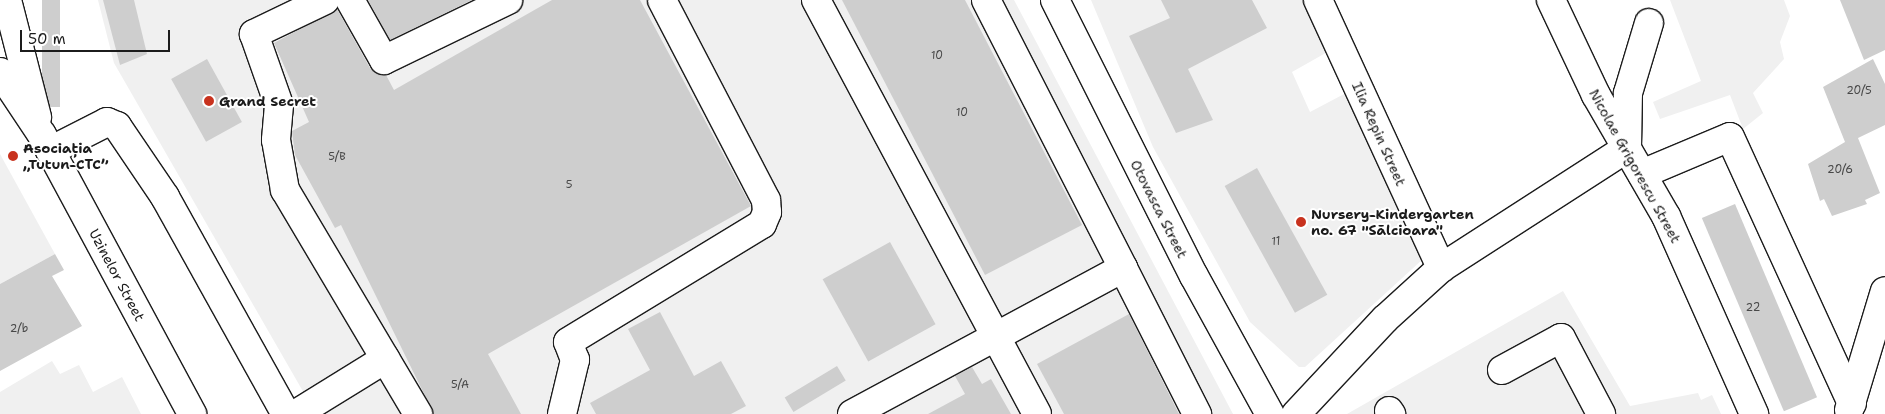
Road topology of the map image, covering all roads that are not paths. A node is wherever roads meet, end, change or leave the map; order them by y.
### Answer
1 (8, 0) edge
2 (325, 0) edge
3 (350, 0) edge
4 (508, 0) edge
5 (662, 0) edge
6 (816, 0) edge
7 (986, 0) edge
8 (1055, 0) edge
9 (1318, 0) edge
10 (1551, 0) edge
11 (1649, 23) dead end
12 (0, 72) edge
13 (46, 143) junction
14 (1627, 148) junction
15 (1642, 174) junction
16 (1123, 268) junction
17 (1441, 268) junction
18 (1885, 290) edge
19 (993, 337) junction
20 (385, 359) junction
21 (1502, 370) dead end
22 (1850, 408) edge
23 (192, 414) edge
24 (286, 414) edge
25 (296, 414) edge
26 (418, 414) edge
27 (562, 414) edge
28 (852, 414) edge
29 (1037, 414) edge
30 (1197, 414) edge
31 (1270, 414) edge
32 (1296, 414) edge
33 (1601, 414) edge
34 (1754, 414) edge

1 - 13 street, Uzinelor Street
2 - 20 street
3 - 4 street
5 - 27 street
6 - 19 street
7 - 16 street
8 - 31 street, Otovasca Street
9 - 17 street, Ilia Repin Street
10 - 14 street, Nicolae Grigorescu Street
11 - 14 street
12 - 13 street, Uzinelor Street
13 - 23 street, Uzinelor Street
13 - 24 street
14 - 15 street, Nicolae Grigorescu Street
14 - 17 street
15 - 22 street
15 - 34 street, Nicolae Grigorescu Street
16 - 19 street
16 - 30 street
17 - 32 street
18 - 22 street
19 - 28 street
19 - 29 street
20 - 25 street
20 - 26 street
21 - 33 street

